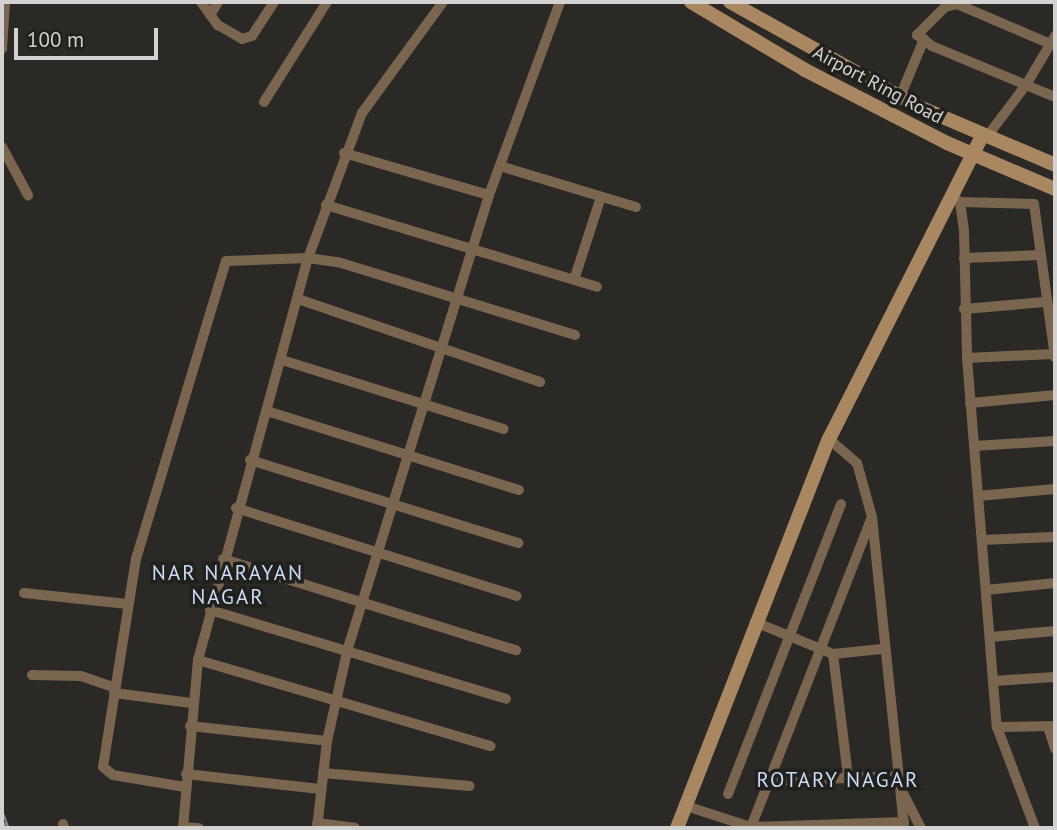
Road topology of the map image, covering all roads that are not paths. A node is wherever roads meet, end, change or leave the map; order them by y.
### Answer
1 (5, 2) edge
2 (201, 2) edge
3 (218, 2) edge
4 (274, 2) edge
5 (327, 2) edge
6 (443, 2) edge
7 (560, 2) edge
8 (691, 2) edge
9 (730, 2) edge
10 (210, 15) junction
11 (924, 39) junction
12 (1053, 42) edge
13 (2, 49) edge
14 (1026, 85) junction
15 (901, 97) junction
16 (1055, 97) edge
17 (264, 102) dead end
18 (984, 137) junction
19 (2, 147) edge
20 (344, 153) junction
21 (974, 155) junction
22 (1055, 165) edge
23 (500, 166) junction
24 (1055, 189) edge
25 (28, 195) dead end
26 (489, 195) junction
27 (601, 197) junction
28 (957, 199) junction
29 (326, 205) junction
30 (636, 207) dead end
31 (472, 250) junction
32 (1041, 255) junction
33 (308, 257) junction
34 (964, 258) junction
35 (574, 280) junction
36 (597, 287) dead end
37 (457, 298) junction
38 (299, 299) junction
39 (1045, 302) junction
40 (964, 309) junction
41 (575, 335) dead end
42 (440, 349) junction
43 (1054, 356) edge
44 (967, 358) junction
45 (282, 360) junction
46 (540, 382) dead end
47 (1055, 395) edge
48 (423, 403) junction
49 (970, 403) junction
50 (267, 411) junction
51 (503, 429) dead end
52 (829, 439) junction
53 (1055, 441) edge
54 (974, 446) junction
55 (407, 454) junction
56 (250, 460) junction
57 (1055, 489) edge
58 (519, 490) dead end
59 (978, 496) junction
60 (841, 504) dead end
61 (392, 505) junction
62 (236, 508) junction
63 (872, 517) junction
64 (1055, 537) edge
65 (982, 540) junction
66 (518, 543) dead end
67 (377, 552) junction
68 (223, 559) junction
69 (1055, 583) edge
70 (986, 590) junction
71 (24, 593) dead end
72 (517, 596) dead end
73 (363, 602) junction
74 (127, 604) junction
75 (210, 610) junction
76 (755, 622) junction
77 (1055, 631) edge
78 (790, 637) junction
79 (990, 637) junction
80 (348, 648) junction
81 (883, 649) junction
82 (516, 650) dead end
83 (821, 650) junction
84 (833, 654) junction
85 (198, 660) junction
86 (32, 675) dead end
87 (1055, 677) edge
88 (993, 681) junction
89 (114, 690) junction
90 (336, 697) junction
91 (506, 699) dead end
92 (191, 703) junction
93 (190, 726) junction
94 (1052, 726) edge
95 (997, 727) junction
96 (327, 741) junction
97 (491, 746) dead end
98 (1055, 749) edge
99 (323, 773) junction
100 (186, 774) junction
101 (901, 776) junction
102 (848, 777) junction
103 (769, 781) junction
104 (469, 786) dead end
105 (185, 788) junction
106 (320, 789) junction
107 (902, 793) junction
108 (728, 794) dead end
109 (686, 806) junction
110 (904, 825) edge
111 (317, 826) edge
112 (751, 827) edge
113 (799, 827) edge
114 (183, 828) edge
115 (199, 828) edge
116 (355, 828) edge
117 (677, 828) edge
118 (921, 828) edge
119 (1035, 828) edge

1 - 13 street
2 - 10 street
3 - 10 street
4 - 10 street
5 - 17 street
6 - 20 street
7 - 23 street
8 - 21 main road, Airport Ring Road
9 - 15 main road, Airport Ring Road
11 - 12 street
11 - 14 street
11 - 15 street
12 - 14 street
14 - 16 street
14 - 18 street
15 - 18 main road, Airport Ring Road
18 - 21 main road
18 - 22 main road, Airport Ring Road
19 - 25 street
20 - 26 street
20 - 29 street
21 - 24 main road, Airport Ring Road
21 - 28 main road
23 - 26 street
23 - 27 street
26 - 31 street
27 - 30 street
27 - 35 street
28 - 32 street
28 - 34 street
28 - 52 main road
29 - 31 street
29 - 33 street
31 - 35 street
31 - 37 street
32 - 34 street
32 - 39 street
33 - 37 street
33 - 38 street
33 - 74 street
34 - 40 street
35 - 36 street
37 - 41 street
37 - 42 street
38 - 42 street
38 - 45 street
39 - 40 street
39 - 43 street
40 - 44 street
42 - 46 street
42 - 48 street
43 - 44 street
44 - 49 street
45 - 48 street
45 - 50 street
47 - 49 street
48 - 51 street
48 - 55 street
49 - 54 street
50 - 55 street
50 - 56 street
52 - 63 street
52 - 76 main road
53 - 54 street
54 - 59 street
55 - 58 street
55 - 61 street
56 - 61 street
56 - 62 street
57 - 59 street
59 - 65 street
60 - 78 street
61 - 66 street
61 - 67 street
62 - 67 street
62 - 68 street
63 - 81 street
63 - 83 street
64 - 65 street
65 - 70 street
67 - 72 street
67 - 73 street
68 - 73 street
68 - 75 street
69 - 70 street
70 - 79 street
71 - 74 street
73 - 80 street
73 - 82 street
74 - 89 street
75 - 80 street
75 - 85 street
76 - 78 street
76 - 109 main road
77 - 79 street
78 - 83 street
78 - 108 street
79 - 88 street
80 - 90 street
80 - 91 street
81 - 84 street
81 - 101 street
83 - 84 street
83 - 103 street
84 - 102 street
85 - 90 street
85 - 92 street
86 - 89 street
87 - 88 street
88 - 95 street
89 - 92 street
89 - 105 street
90 - 96 street
90 - 97 street
92 - 93 street
93 - 96 street
93 - 100 street
94 - 95 street
94 - 98 street
95 - 119 street
96 - 99 street
99 - 104 street
99 - 106 street
100 - 105 street
100 - 106 street
101 - 102 street
101 - 107 street
102 - 103 street
103 - 112 street
105 - 114 street
106 - 111 street
107 - 110 street
107 - 118 street
109 - 112 street
109 - 117 main road
110 - 113 street
111 - 116 street
112 - 113 street
114 - 115 street

